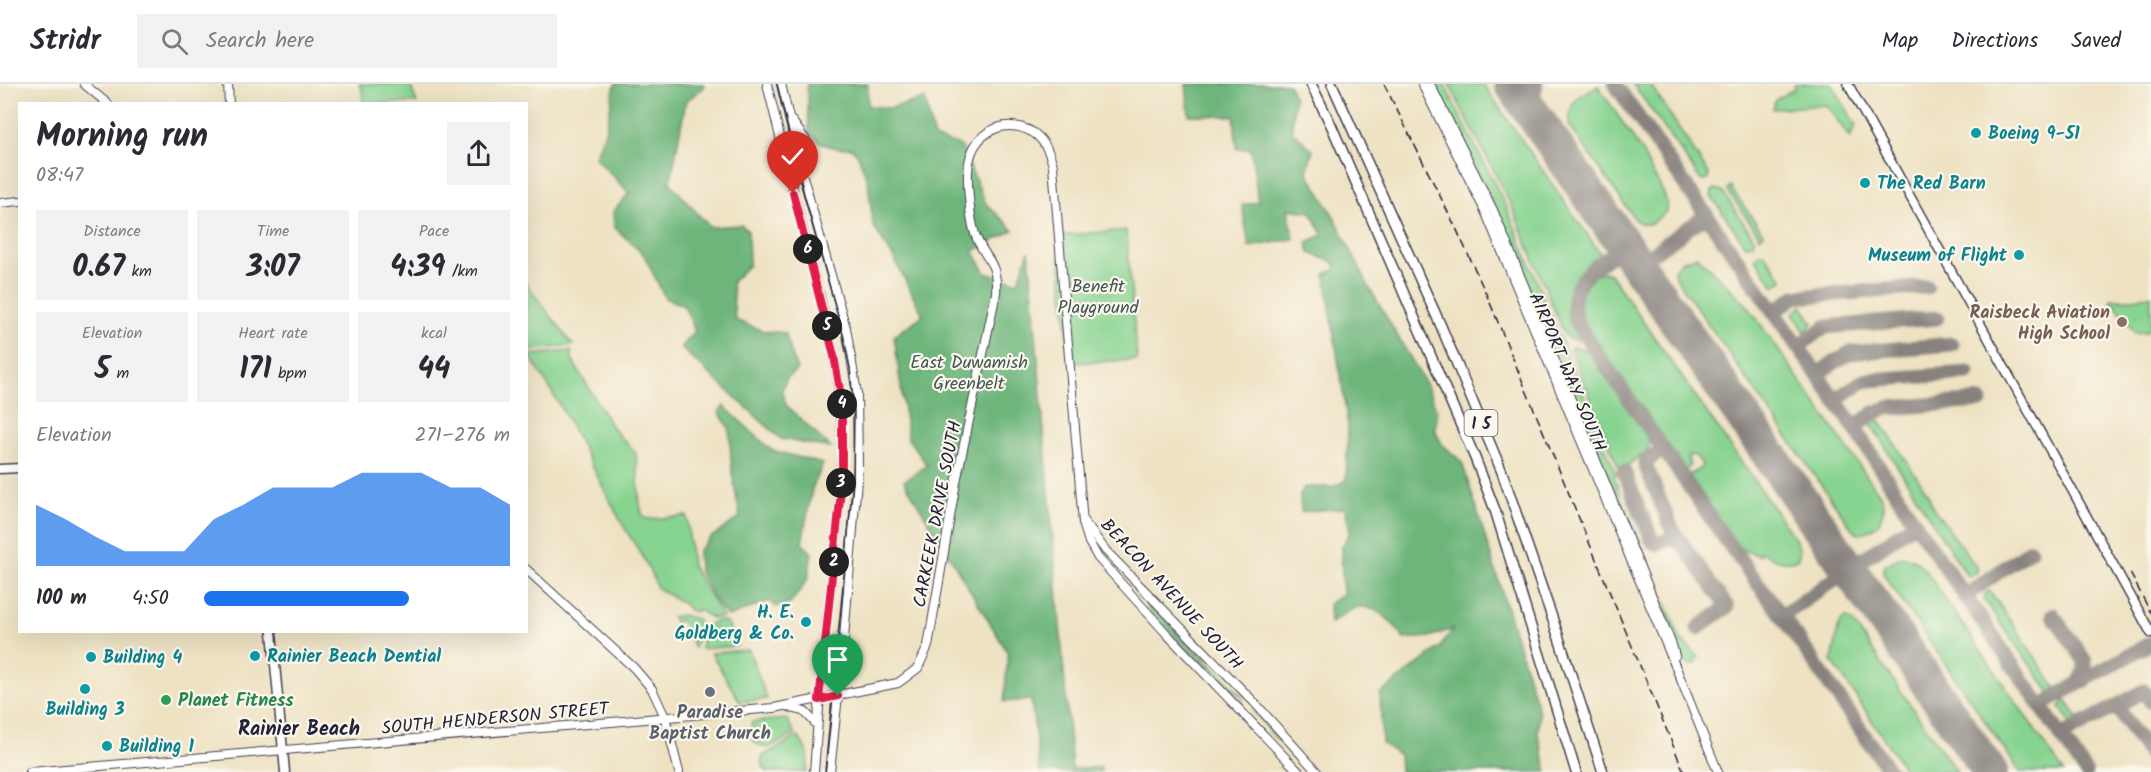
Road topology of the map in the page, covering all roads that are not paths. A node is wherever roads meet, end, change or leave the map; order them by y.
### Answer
1 (84, 84) edge
2 (228, 84) edge
3 (767, 84) edge
4 (781, 84) edge
5 (1311, 84) edge
6 (1332, 84) edge
7 (1422, 84) edge
8 (1430, 84) edge
9 (1848, 84) edge
10 (106, 102) edge
11 (229, 102) edge
12 (789, 116) junction
13 (810, 146) dead end
14 (18, 201) edge
15 (0, 203) edge
16 (18, 468) edge
17 (0, 470) edge
18 (1085, 522) junction
19 (528, 571) edge
20 (272, 633) edge
21 (2151, 633) edge
22 (918, 668) joint
23 (1679, 675) junction
24 (838, 696) junction
25 (819, 700) junction
26 (788, 706) junction
27 (665, 717) junction
28 (817, 725) junction
29 (283, 752) junction
30 (30, 772) edge
31 (285, 772) edge
32 (679, 772) edge
33 (814, 772) edge
34 (830, 772) edge
35 (1299, 772) edge
36 (1317, 772) edge
37 (1576, 772) edge
38 (1603, 772) edge
39 (1718, 772) edge

1 - 10 main road
2 - 11 main road
3 - 25 main road
4 - 12 main road
5 - 37 highway, I 5
6 - 38 highway, I 5
7 - 23 main road, AIRPORT WAY SOUTH
8 - 23 main road, AIRPORT WAY SOUTH
9 - 21 main road
12 - 13 main road
12 - 24 main road
14 - 15 main road
16 - 17 main road
18 - 22 main road, CARKEEK DRIVE SOUTH
18 - 35 main road, BEACON AVENUE SOUTH
18 - 36 main road, BEACON AVENUE SOUTH
19 - 27 main road
20 - 29 main road
22 - 24 main road, SOUTH HENDERSON STREET
23 - 39 main road, AIRPORT WAY SOUTH
24 - 25 main road, SOUTH HENDERSON STREET
24 - 34 main road
25 - 26 main road, SOUTH HENDERSON STREET
25 - 28 main road
26 - 27 main road, SOUTH HENDERSON STREET
26 - 28 main road
27 - 29 main road, SOUTH HENDERSON STREET
27 - 32 main road
28 - 33 main road
29 - 30 main road, SOUTH HENDERSON STREET
29 - 31 main road

